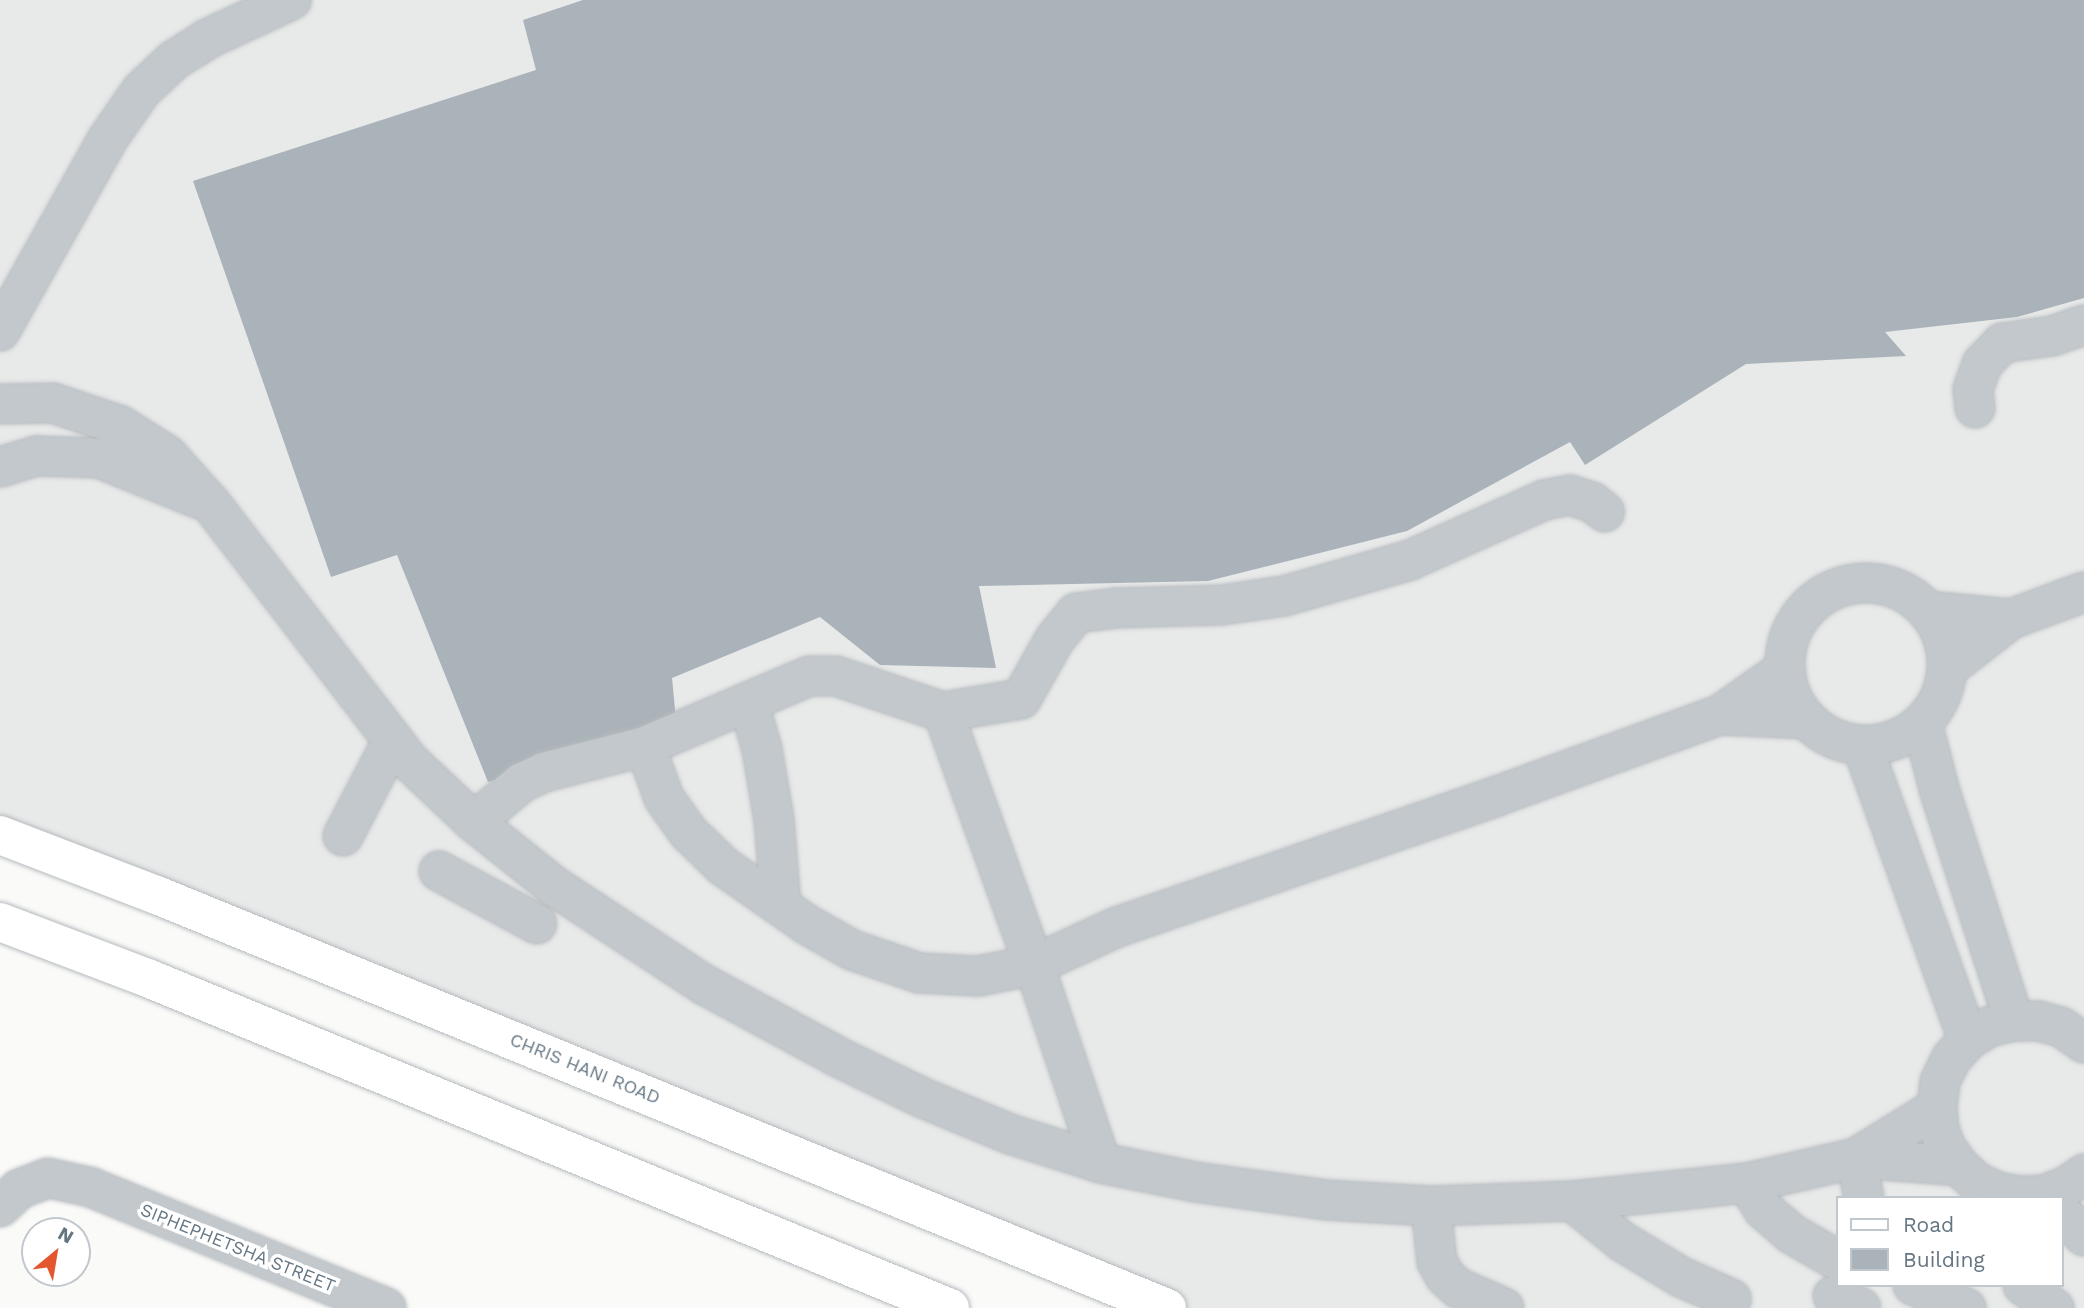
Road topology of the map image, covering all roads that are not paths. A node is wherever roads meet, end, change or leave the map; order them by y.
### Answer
1 (291, 0) edge
2 (2084, 326) edge
3 (0, 331) edge
4 (0, 404) edge
5 (1975, 408) dead end
6 (0, 466) edge
7 (211, 503) junction
8 (1605, 512) dead end
9 (2084, 592) edge
10 (1927, 611) junction
11 (2011, 619) junction
12 (1948, 668) junction
13 (1785, 669) junction
14 (749, 704) junction
15 (943, 712) junction
16 (1720, 715) junction
17 (1807, 719) junction
18 (1922, 723) junction
19 (393, 740) junction
20 (1862, 745) junction
21 (645, 746) junction
22 (474, 822) junction
23 (8, 832) edge
24 (343, 836) dead end
25 (439, 871) dead end
26 (781, 906) junction
27 (4, 924) edge
28 (537, 924) dead end
29 (1034, 965) junction
30 (2014, 1020) junction
31 (1968, 1040) junction
32 (2084, 1043) edge
33 (1937, 1108) junction
34 (1856, 1158) junction
35 (1101, 1163) junction
36 (1959, 1166) junction
37 (2084, 1174) edge
38 (1747, 1183) junction
39 (1864, 1196) edge
40 (2020, 1196) edge
41 (2057, 1196) edge
42 (1572, 1201) junction
43 (1431, 1206) junction
44 (0, 1207) edge
45 (2063, 1214) edge
46 (2084, 1236) edge
47 (1918, 1287) edge
48 (2026, 1287) edge
49 (1839, 1291) edge
50 (1731, 1299) dead end
51 (386, 1308) edge
52 (950, 1308) edge
53 (1167, 1308) edge
54 (1504, 1308) edge
55 (1966, 1308) edge
56 (2054, 1308) edge

1 - 3 street
2 - 5 street
4 - 7 street
6 - 7 street
7 - 19 street
8 - 15 street
9 - 11 street
10 - 11 street
10 - 12 street
10 - 13 street
11 - 12 street
12 - 18 street
13 - 16 street
13 - 17 street
14 - 15 street
14 - 21 street
14 - 26 street
15 - 29 street
16 - 17 street
16 - 29 street
17 - 20 street
18 - 20 street
18 - 30 street
19 - 22 street
19 - 24 street
20 - 31 street
21 - 22 street
21 - 26 street
22 - 35 street
23 - 53 main road, CHRIS HANI ROAD
25 - 28 street
26 - 29 street
27 - 52 main road
29 - 35 street
30 - 31 street
30 - 32 street
31 - 33 street
33 - 34 street
33 - 36 street
34 - 36 street
34 - 38 street
34 - 39 street
35 - 43 street
36 - 40 street
37 - 41 street
38 - 42 street
38 - 49 street
42 - 43 street
42 - 50 street
43 - 54 street
44 - 51 street, SIPHEPHETSHA STREET
45 - 46 street
47 - 55 street
48 - 56 street

